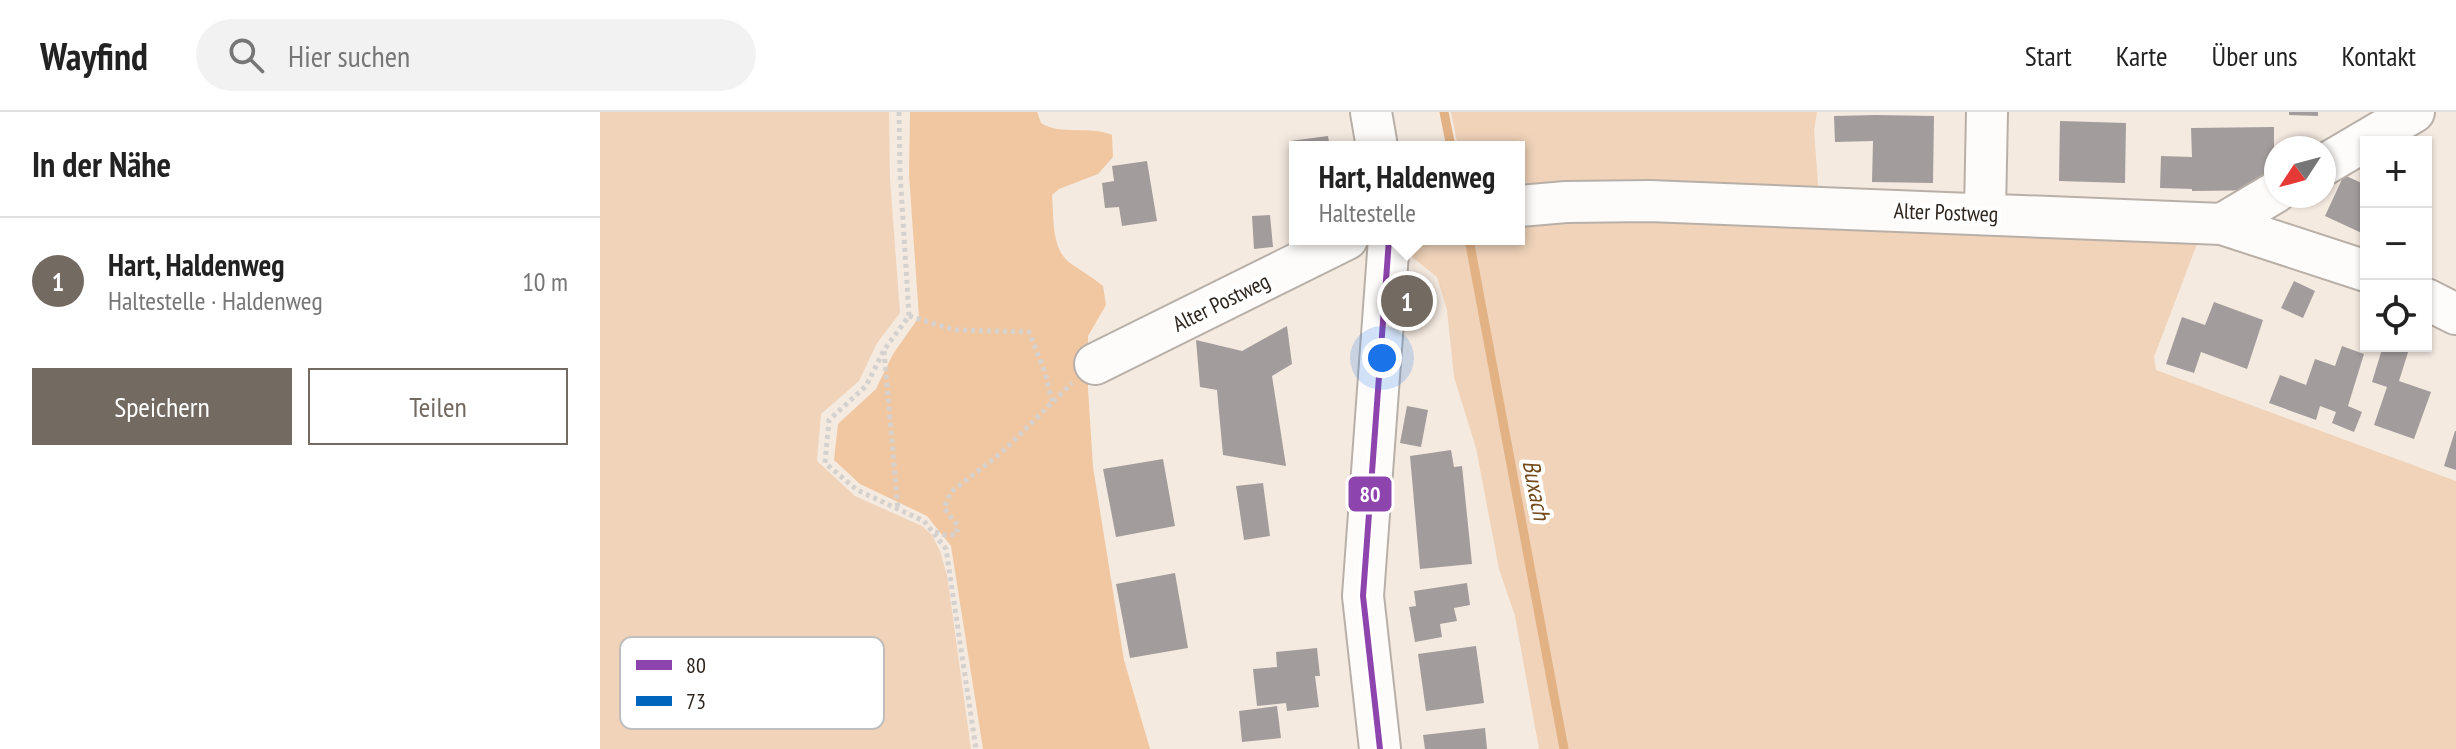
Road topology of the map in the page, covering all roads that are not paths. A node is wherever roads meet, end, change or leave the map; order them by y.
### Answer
1 (1371, 112) edge
2 (1987, 112) edge
3 (2414, 112) edge
4 (1376, 141) edge
5 (2336, 158) edge
6 (2264, 199) edge
7 (1525, 205) edge
8 (1985, 212) junction
9 (2222, 224) junction
10 (1335, 245) edge
11 (1389, 245) edge
12 (2360, 269) edge
13 (2432, 302) edge
14 (2456, 314) edge
15 (1095, 364) road end
16 (1380, 749) edge

1 - 4 street
2 - 8 street
3 - 5 street
6 - 9 street
7 - 8 street, Alter Postweg
8 - 9 street, Alter Postweg
9 - 12 street, Alter Postweg
10 - 15 street, Alter Postweg
11 - 16 street
13 - 14 street

